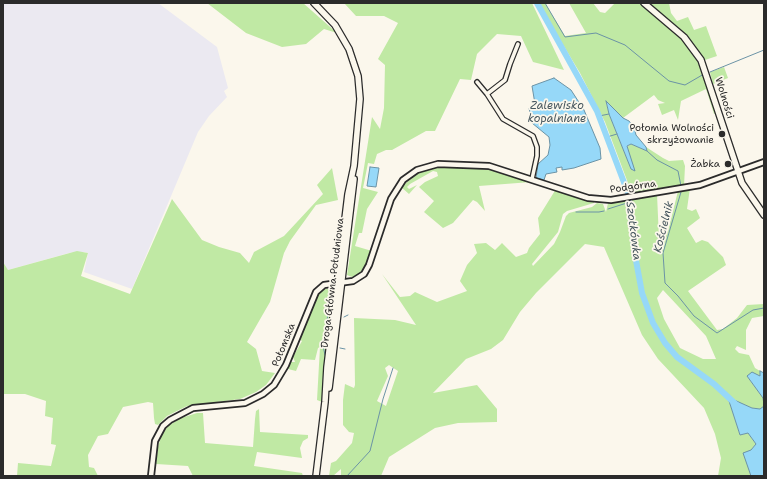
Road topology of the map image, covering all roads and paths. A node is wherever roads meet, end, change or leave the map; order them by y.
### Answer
1 (314, 3) edge
2 (644, 3) edge
3 (518, 44) dead end
4 (477, 82) dead end
5 (487, 94) junction
6 (764, 162) edge
7 (738, 171) junction
8 (532, 179) junction
9 (764, 215) edge
10 (375, 248) joint
11 (340, 283) junction
12 (152, 476) edge
13 (316, 476) edge

1 - 11 main road, Droga Główna Południowa
2 - 7 main road, Wolności
3 - 5 street
4 - 5 street
5 - 8 street
6 - 7 street, Podgórna
7 - 8 street, Podgórna
7 - 9 main road, Wolności
8 - 10 street, Podgórna
10 - 11 street, Połomska
11 - 12 street, Połomska
11 - 13 main road, Droga Główna Południowa

